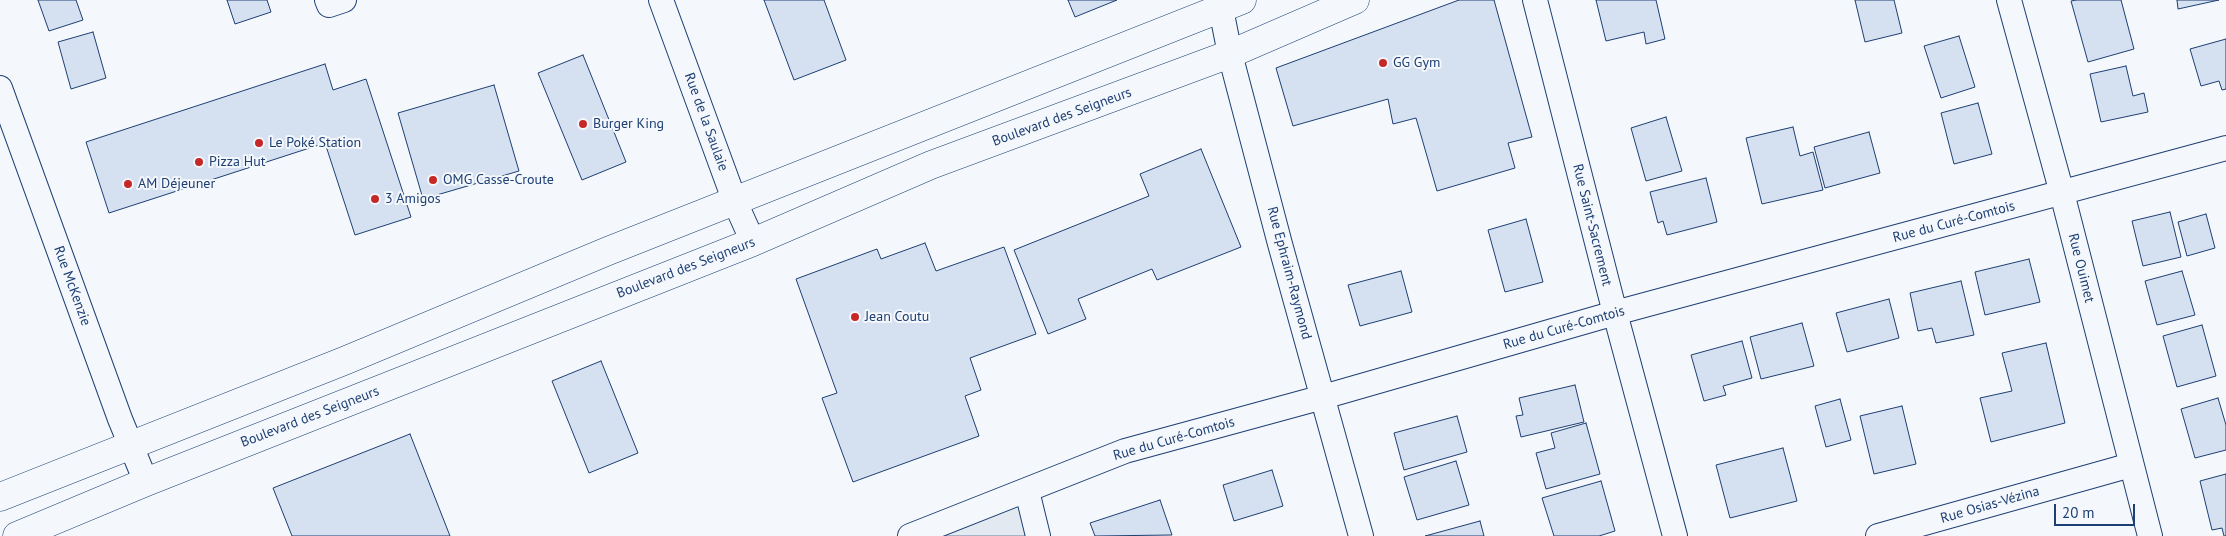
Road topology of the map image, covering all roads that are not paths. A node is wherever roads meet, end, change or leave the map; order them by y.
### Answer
1 (327, 0) edge
2 (344, 0) edge
3 (661, 0) edge
4 (1355, 0) edge
5 (1535, 0) edge
6 (2009, 0) edge
7 (1231, 5) edge
8 (1230, 54) junction
9 (0, 88) edge
10 (8, 136) edge
11 (2226, 148) edge
12 (2062, 193) junction
13 (735, 202) junction
14 (753, 242) junction
15 (1615, 313) junction
16 (1323, 398) junction
17 (130, 444) junction
18 (2131, 465) junction
19 (146, 482) junction
20 (1027, 491) junction
21 (0, 497) edge
22 (17, 536) edge
23 (910, 536) edge
24 (1038, 536) edge
25 (1362, 536) edge
26 (1675, 536) edge
27 (1878, 536) edge
28 (2150, 536) edge

1 - 2 street
3 - 13 street, Rue de la Saulaie
4 - 8 main road, Boulevard des Seigneurs
5 - 15 street, Rue Saint-Sacrement
6 - 12 street, Rue Ouimet
7 - 8 street, Rue Ephraim-Raymond
7 - 13 main road
8 - 14 main road, Boulevard des Seigneurs
8 - 16 street, Rue Ephraim-Raymond
9 - 10 street, Rue McKenzie
10 - 17 street, Rue McKenzie
11 - 12 street, Rue du Curé-Comtois
12 - 15 street, Rue du Curé-Comtois
12 - 18 street, Rue Ouimet
13 - 14 street, Rue de la Saulaie
13 - 17 main road
14 - 19 main road, Boulevard des Seigneurs
15 - 16 street, Rue du Curé-Comtois
15 - 26 street, Rue Saint-Sacrement
16 - 20 street, Rue du Curé-Comtois
16 - 25 street, Rue Ephraim-Raymond
17 - 19 street, Rue McKenzie
17 - 21 main road
18 - 27 street, Rue Osias-Vézina
18 - 28 street, Rue Ouimet
19 - 22 main road, Boulevard des Seigneurs
20 - 23 street, Rue du Curé-Comtois
20 - 24 street

